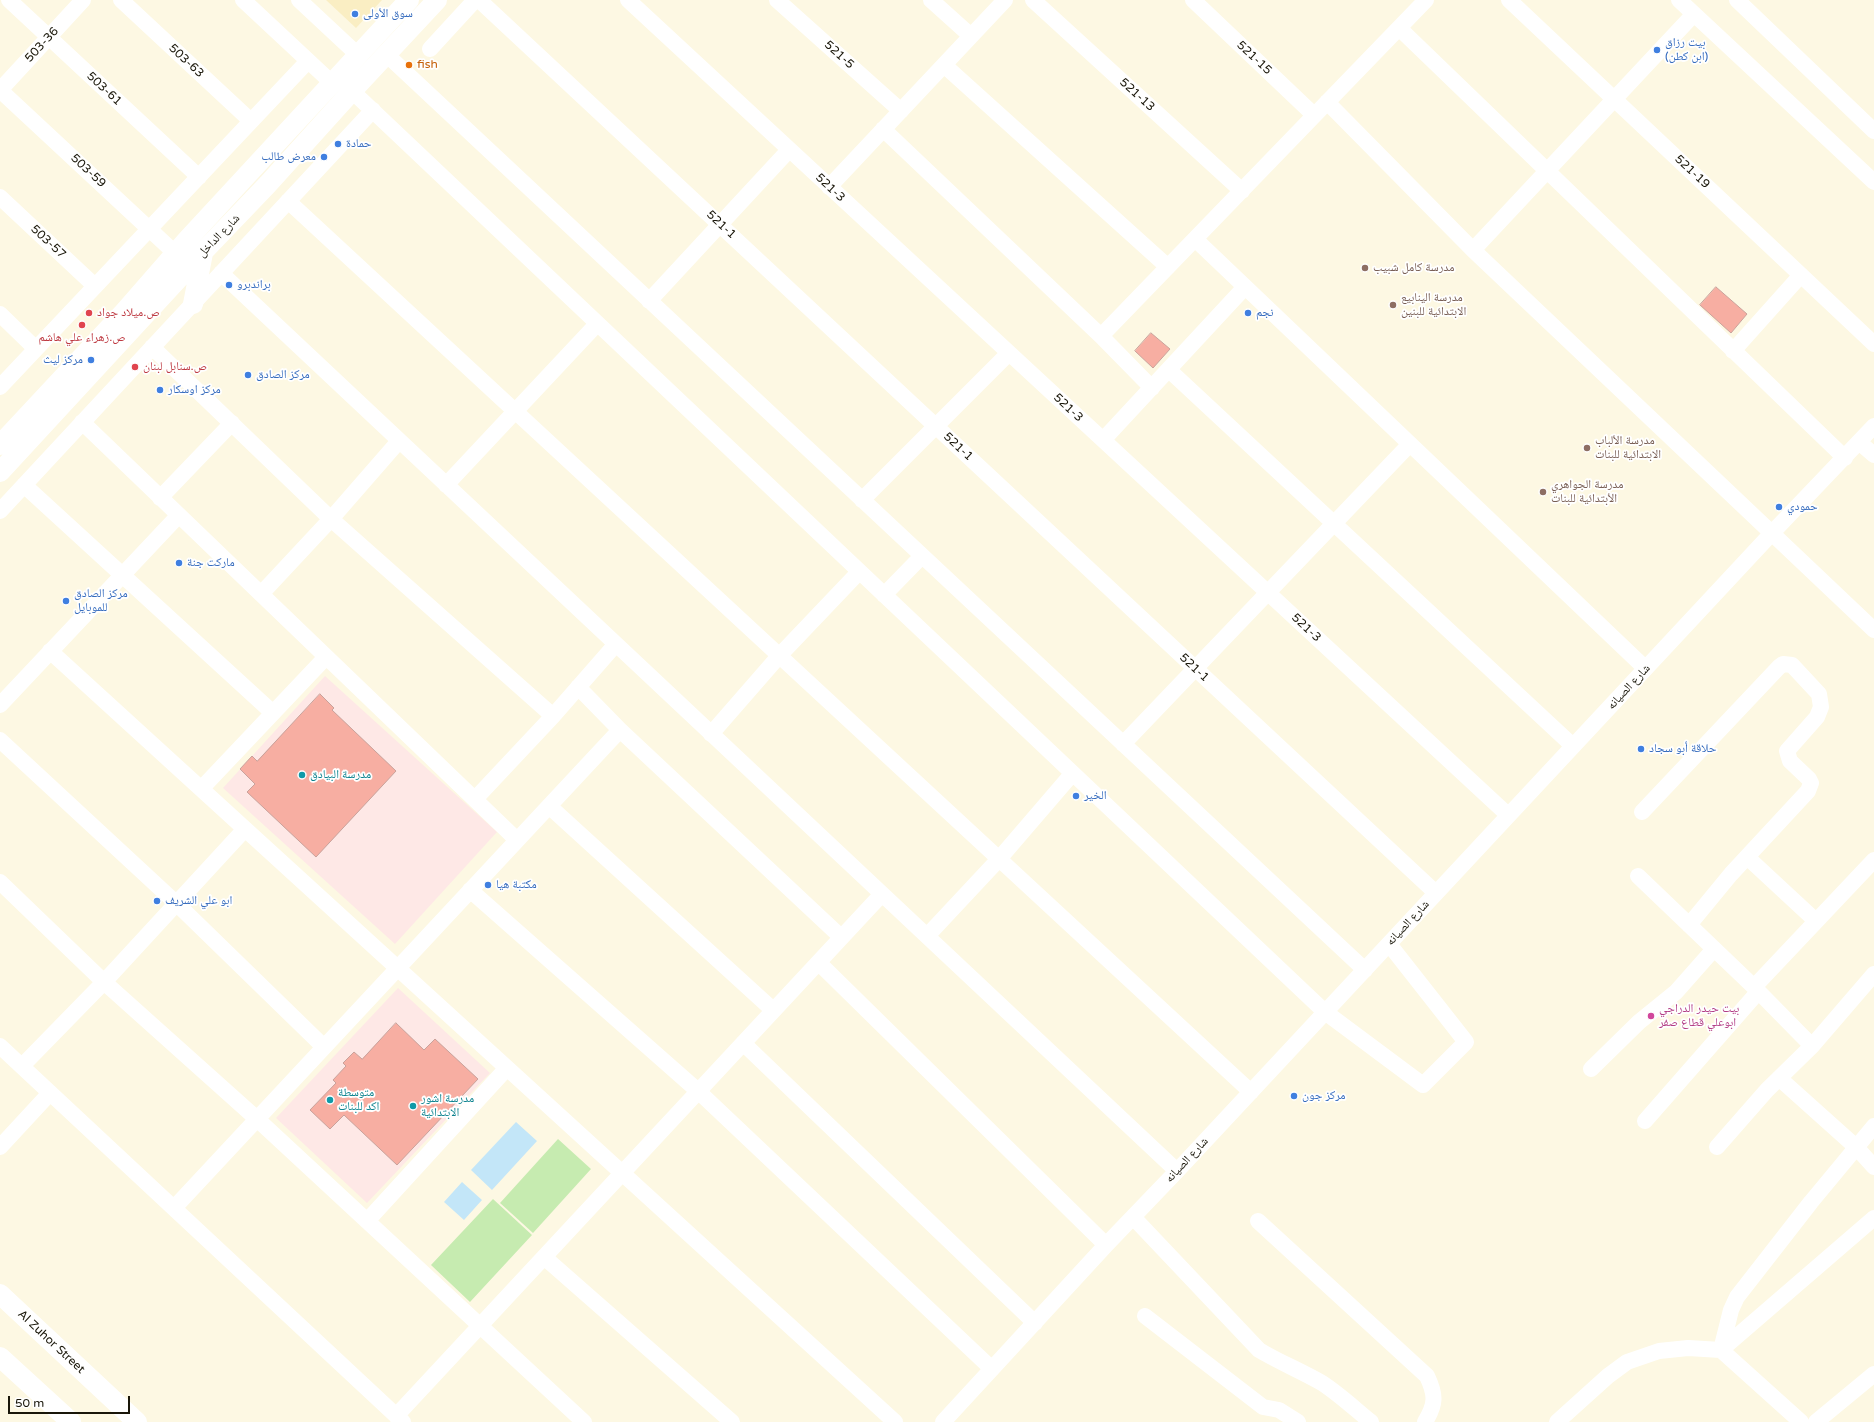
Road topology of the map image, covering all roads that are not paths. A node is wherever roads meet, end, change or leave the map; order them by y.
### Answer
1 (9, 0) edge
2 (83, 0) edge
3 (121, 0) edge
4 (242, 0) edge
5 (299, 0) edge
6 (410, 0) edge
7 (437, 0) edge
8 (475, 0) edge
9 (479, 0) edge
10 (628, 0) edge
11 (778, 0) edge
12 (931, 0) edge
13 (1005, 0) edge
14 (1033, 0) edge
15 (1193, 0) edge
16 (1426, 0) edge
17 (1509, 0) edge
18 (1679, 0) edge
19 (1737, 0) edge
20 (1694, 14) junction
21 (1398, 28) junction
22 (971, 36) junction
23 (49, 37) junction
24 (430, 49) dead end
25 (386, 54) junction
26 (358, 56) junction
27 (308, 61) junction
28 (944, 65) junction
29 (332, 83) junction
30 (0, 90) edge
31 (352, 91) junction
32 (1614, 99) junction
33 (1327, 102) junction
34 (373, 110) junction
35 (901, 111) junction
36 (1314, 116) junction
37 (251, 121) junction
38 (883, 129) junction
39 (1874, 130) edge
40 (789, 150) junction
41 (1547, 171) junction
42 (198, 177) junction
43 (1874, 182) edge
44 (829, 186) junction
45 (1242, 191) junction
46 (0, 197) edge
47 (288, 201) junction
48 (720, 225) junction
49 (150, 229) junction
50 (1195, 239) junction
51 (1473, 250) junction
52 (203, 252) junction
53 (175, 253) junction
54 (1168, 267) junction
55 (221, 273) junction
56 (1801, 275) junction
57 (95, 286) junction
58 (1245, 287) junction
59 (649, 301) junction
60 (193, 304) junction
61 (0, 314) edge
62 (597, 324) junction
63 (1101, 336) junction
64 (1874, 344) edge
65 (152, 347) junction
66 (36, 349) junction
67 (1733, 350) junction
68 (1009, 353) junction
69 (1169, 370) junction
70 (0, 387) edge
71 (1152, 388) junction
72 (514, 412) junction
73 (82, 422) junction
74 (232, 424) junction
75 (936, 426) junction
76 (1874, 426) edge
77 (1103, 440) junction
78 (399, 441) junction
79 (1860, 443) junction
80 (1410, 444) junction
81 (0, 445) edge
82 (1874, 455) edge
83 (1845, 458) junction
84 (0, 472) edge
85 (446, 484) junction
86 (24, 485) junction
87 (160, 498) junction
88 (862, 500) junction
89 (0, 511) edge
90 (179, 515) junction
91 (331, 519) junction
92 (1334, 524) junction
93 (1771, 534) junction
94 (922, 556) junction
95 (859, 572) junction
96 (122, 576) junction
97 (1268, 593) junction
98 (261, 594) junction
99 (884, 595) junction
100 (1874, 630) edge
101 (616, 644) junction
102 (50, 652) junction
103 (779, 656) junction
104 (326, 657) junction
105 (1645, 668) junction
106 (1195, 669) junction
107 (578, 687) junction
108 (0, 704) edge
109 (273, 713) junction
110 (553, 716) junction
111 (620, 730) junction
112 (711, 734) junction
113 (0, 740) edge
114 (1123, 744) junction
115 (1573, 746) junction
116 (1072, 774) junction
117 (201, 789) junction
118 (476, 798) junction
119 (549, 806) junction
120 (1642, 812) dead end
121 (1508, 816) junction
122 (245, 829) junction
123 (517, 840) junction
124 (1747, 857) junction
125 (999, 859) junction
126 (1874, 860) edge
127 (1638, 876) dead end
128 (0, 882) edge
129 (470, 890) junction
130 (1436, 893) junction
131 (882, 894) junction
132 (176, 903) junction
133 (1816, 921) junction
134 (1689, 925) junction
135 (927, 936) junction
136 (841, 937) junction
137 (1389, 944) junction
138 (1714, 949) junction
139 (819, 963) junction
140 (397, 968) junction
141 (1364, 970) junction
142 (1874, 974) edge
143 (104, 982) junction
144 (1756, 989) junction
145 (773, 1010) junction
146 (1325, 1012) junction
147 (743, 1043) junction
148 (0, 1046) edge
149 (1812, 1046) junction
150 (324, 1047) junction
151 (22, 1066) junction
152 (507, 1068) junction
153 (1592, 1069) dead end
154 (1779, 1078) junction
155 (698, 1091) junction
156 (1251, 1092) junction
157 (50, 1093) junction
158 (257, 1119) junction
159 (1645, 1121) dead end
160 (1874, 1126) edge
161 (0, 1147) edge
162 (1856, 1147) junction
163 (1717, 1148) dead end
164 (1874, 1167) edge
165 (1177, 1171) junction
166 (622, 1173) junction
167 (174, 1208) junction
168 (1133, 1217) junction
169 (1874, 1218) edge
170 (367, 1221) junction
171 (1258, 1221) dead end
172 (1106, 1245) junction
173 (544, 1257) junction
174 (0, 1294) edge
175 (1145, 1316) dead end
176 (1035, 1323) junction
177 (479, 1326) junction
178 (1721, 1350) junction
179 (0, 1357) edge
180 (992, 1369) junction
181 (1874, 1374) edge
182 (400, 1419) edge
183 (71, 1422) edge
184 (137, 1422) edge
185 (584, 1422) edge
186 (732, 1422) edge
187 (895, 1422) edge
188 (943, 1422) edge
189 (1298, 1422) edge
190 (1371, 1422) edge
191 (1425, 1422) edge
192 (1556, 1422) edge
193 (1801, 1422) edge
194 (1816, 1422) edge

1 - 23 street, 503-61
2 - 23 street, 503-36
3 - 37 street, 503-63
4 - 27 street
5 - 26 street
6 - 26 main road, شارع الداخل
7 - 25 main road, شارع الداخل
8 - 24 street
9 - 48 street, 521-1
10 - 40 street, 521-3
11 - 35 street, 521-5
12 - 22 street
13 - 22 street
14 - 45 street, 521-13
15 - 36 street, 521-15
16 - 21 street
17 - 32 street, 521-19
18 - 20 street
19 - 39 street
20 - 32 street
20 - 43 street
21 - 33 street
21 - 41 street
22 - 28 street
23 - 30 street, 503-36
23 - 42 street, 503-61
25 - 31 main road, شارع الداخل
25 - 59 street
26 - 29 main road, شارع الداخل
27 - 29 street
27 - 37 street
28 - 35 street
28 - 54 street
29 - 53 main road, شارع الداخل
30 - 49 street, 503-59
31 - 34 street
31 - 52 main road, شارع الداخل
32 - 41 street
32 - 56 street, 521-19
33 - 36 street
33 - 51 street
34 - 47 street
34 - 62 street
35 - 38 street
36 - 45 street
37 - 42 street
38 - 44 street
38 - 63 street
40 - 44 street, 521-3
40 - 48 street
41 - 51 street
41 - 67 street
42 - 49 street
44 - 68 street, 521-3
45 - 50 street
46 - 57 street, 503-57
47 - 55 street
47 - 72 street
48 - 59 street
48 - 75 street, 521-1
49 - 53 street, 503-59
49 - 57 street
50 - 54 street
50 - 58 street
51 - 93 street
52 - 60 main road
52 - 84 main road, شارع الداخل
53 - 81 main road, شارع الداخل
54 - 63 street
55 - 60 street
55 - 78 street
56 - 64 street, 521-19
56 - 67 street
57 - 66 street
58 - 69 street
58 - 80 street
59 - 88 street
60 - 65 street
61 - 66 street
62 - 72 street
62 - 95 street
63 - 71 street
65 - 73 street
65 - 74 street
66 - 70 street
67 - 83 street
68 - 75 street
68 - 77 street, 521-3
69 - 71 street
69 - 92 street
71 - 77 street
72 - 85 street
72 - 103 street
73 - 86 street
73 - 87 street
74 - 87 street
74 - 91 street
75 - 88 street
75 - 106 street, 521-1
76 - 79 street, شارع الصيانه
77 - 97 street, 521-3
78 - 85 street
78 - 91 street
79 - 82 street
79 - 83 street, شارع الصيانه
80 - 92 street
80 - 105 street
83 - 93 street, شارع الصيانه
85 - 101 street
86 - 89 street
86 - 96 street
87 - 90 street
88 - 94 street
90 - 96 street
90 - 98 street
91 - 98 street
91 - 110 street
92 - 97 street
92 - 115 street
93 - 100 street
93 - 105 street, شارع الصيانه
94 - 99 street
94 - 114 street
95 - 99 street
95 - 103 street
96 - 102 street
96 - 109 street
97 - 106 street
97 - 121 street, 521-3
98 - 104 street
99 - 116 street
101 - 107 street
101 - 112 street
102 - 108 street
102 - 117 street
103 - 112 street
103 - 125 street
104 - 109 street
104 - 118 street
105 - 115 street, شارع الصيانه
106 - 114 street
106 - 130 street, 521-1
107 - 110 street
107 - 111 street
109 - 117 street
110 - 118 street
111 - 119 street
111 - 136 street
112 - 131 street
113 - 132 street
114 - 141 street
115 - 121 street, شارع الصيانه
116 - 125 street
116 - 146 street
117 - 122 street
118 - 123 street
119 - 123 street
119 - 145 street
120 - 124 street
121 - 130 street, شارع الصيانه
122 - 132 street
122 - 140 street
123 - 129 street
124 - 133 street
124 - 134 street
125 - 135 street
125 - 156 street
126 - 133 street
127 - 134 street
128 - 143 street
129 - 140 street
129 - 155 street
130 - 137 street, شارع الصيانه
131 - 135 street
131 - 136 street
132 - 143 street
132 - 150 street
133 - 144 street
134 - 138 street
135 - 165 street
136 - 139 street
137 - 141 street, شارع الصيانه
137 - 146 street
138 - 144 street
138 - 153 street
139 - 145 street
139 - 172 street
140 - 150 street
140 - 152 street
141 - 146 street, شارع الصيانه
142 - 149 street
143 - 151 street
143 - 158 street
144 - 149 street
144 - 159 street
145 - 147 street
146 - 156 street, شارع الصيانه
147 - 155 street
147 - 176 street
148 - 151 street
149 - 154 street
150 - 158 street
151 - 157 street
152 - 166 street
152 - 170 street
154 - 162 street
154 - 163 street
155 - 166 street
155 - 180 street
156 - 165 street, شارع الصيانه
157 - 161 street
157 - 167 street
158 - 167 street
158 - 170 street
160 - 162 street
162 - 164 street
162 - 178 street
165 - 168 street, شارع الصيانه
166 - 173 street
166 - 187 street
167 - 182 street
168 - 172 street, شارع الصيانه
168 - 190 street
169 - 178 street
170 - 177 street
171 - 191 street
172 - 176 street, شارع الصيانه
173 - 177 street
173 - 186 street
174 - 184 main road, Al Zuhor Street
175 - 189 street
176 - 180 street, شارع الصيانه
177 - 182 street
177 - 185 street
178 - 192 street
178 - 193 street
179 - 183 main road
180 - 188 street, شارع الصيانه
181 - 194 street

